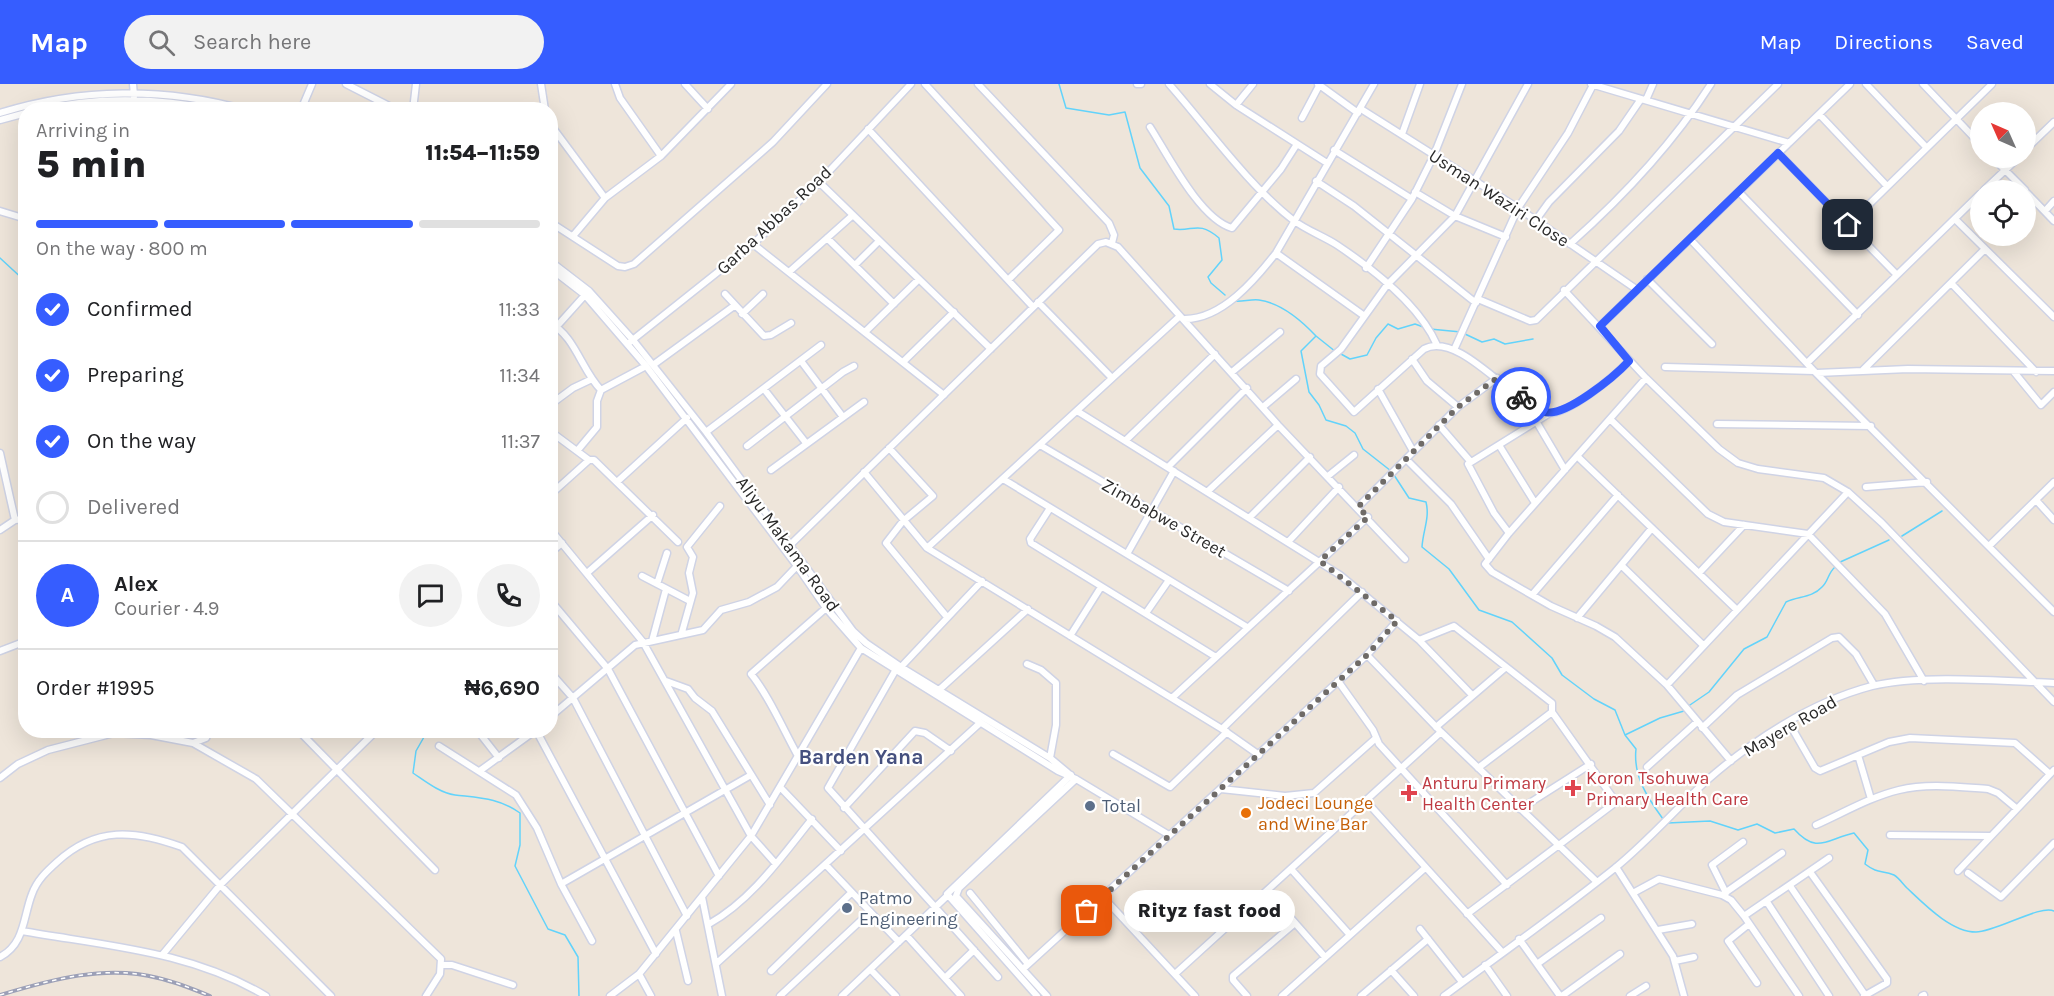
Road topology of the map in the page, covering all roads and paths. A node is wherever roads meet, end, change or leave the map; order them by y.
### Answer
1 (123, 84) edge
2 (133, 84) edge
3 (312, 84) edge
4 (346, 84) edge
5 (416, 84) edge
6 (541, 84) edge
7 (615, 84) edge
8 (684, 84) edge
9 (731, 84) edge
10 (826, 84) edge
11 (910, 84) edge
12 (925, 84) edge
13 (978, 84) edge
14 (1169, 84) edge
15 (1210, 84) edge
16 (1253, 84) edge
17 (1319, 84) edge
18 (1374, 84) edge
19 (1420, 84) edge
20 (1462, 84) edge
21 (1528, 84) edge
22 (1592, 84) edge
23 (1653, 84) edge
24 (1711, 84) edge
25 (1850, 84) edge
26 (1866, 84) edge
27 (1923, 84) edge
28 (1992, 84) edge
29 (1774, 85) edge
30 (122, 96) junction
31 (134, 96) junction
32 (1644, 99) junction
33 (103, 100) joint
34 (42, 102) edge
35 (90, 102) edge
36 (176, 102) edge
37 (218, 102) edge
38 (304, 102) edge
39 (381, 102) edge
40 (414, 102) edge
41 (544, 102) edge
42 (1236, 105) junction
43 (18, 108) edge
44 (708, 109) junction
45 (1360, 111) junction
46 (0, 113) edge
47 (1692, 113) junction
48 (1819, 114) junction
49 (18, 115) edge
50 (1302, 118) dead end
51 (0, 120) edge
52 (1957, 120) junction
53 (2054, 122) edge
54 (1736, 126) junction
55 (1150, 127) dead end
56 (868, 129) junction
57 (558, 134) edge
58 (1402, 134) junction
59 (1970, 134) edge
60 (2036, 139) edge
61 (1789, 143) junction
62 (1297, 144) junction
63 (1926, 147) junction
64 (1334, 150) junction
65 (1778, 153) junction
66 (1434, 155) junction
67 (661, 156) junction
68 (1327, 163) junction
69 (2005, 170) joint
70 (1994, 180) edge
71 (2015, 180) edge
72 (1316, 181) junction
73 (819, 182) junction
74 (1476, 183) junction
75 (1887, 186) junction
76 (1262, 190) junction
77 (1739, 192) junction
78 (1414, 196) junction
79 (605, 198) junction
80 (2054, 201) edge
81 (2036, 202) edge
82 (1970, 204) edge
83 (1518, 208) junction
84 (2045, 211) junction
85 (0, 212) edge
86 (853, 214) junction
87 (1455, 216) junction
88 (18, 217) edge
89 (1955, 219) junction
90 (1294, 220) junction
91 (1536, 220) junction
92 (2054, 220) edge
93 (1848, 225) junction
94 (558, 227) edge
95 (1390, 234) junction
96 (573, 236) junction
97 (1506, 237) junction
98 (827, 238) junction
99 (1690, 239) junction
100 (879, 241) junction
101 (1112, 243) junction
102 (753, 244) junction
103 (1570, 244) junction
104 (1985, 249) junction
105 (1276, 253) junction
106 (1417, 255) junction
107 (1594, 262) junction
108 (855, 265) junction
109 (558, 267) edge
110 (1366, 268) junction
111 (789, 272) junction
112 (558, 274) edge
113 (1897, 275) junction
114 (919, 279) junction
115 (1647, 279) junction
116 (1008, 280) junction
117 (1951, 283) junction
118 (1388, 285) junction
119 (1636, 289) junction
120 (1564, 290) junction
121 (725, 294) dead end
122 (763, 294) dead end
123 (585, 295) junction
124 (1477, 301) junction
125 (894, 304) junction
126 (1036, 305) junction
127 (734, 306) junction
128 (954, 312) junction
129 (742, 314) junction
130 (1363, 315) junction
131 (1858, 315) junction
132 (2054, 317) edge
133 (1183, 318) junction
134 (558, 321) edge
135 (791, 323) dead end
136 (1600, 326) junction
137 (558, 331) edge
138 (865, 332) junction
139 (1280, 332) dead end
140 (631, 342) junction
141 (1712, 344) dead end
142 (821, 345) dead end
143 (1437, 345) junction
144 (991, 349) junction
145 (1454, 350) junction
146 (1215, 354) junction
147 (1412, 359) junction
148 (801, 361) junction
149 (1629, 361) junction
150 (903, 362) junction
151 (1808, 362) junction
152 (650, 365) junction
153 (854, 366) dead end
154 (1665, 367) dead end
155 (1862, 370) junction
156 (2054, 371) edge
157 (1232, 372) junction
158 (1815, 372) junction
159 (2014, 372) junction
160 (2036, 372) junction
161 (1112, 378) junction
162 (1497, 378) junction
163 (1646, 378) junction
164 (592, 379) junction
165 (1296, 379) dead end
166 (822, 388) junction
167 (1247, 388) junction
168 (764, 389) junction
169 (1378, 389) junction
170 (601, 390) junction
171 (2054, 392) edge
172 (944, 395) junction
173 (558, 400) edge
174 (864, 402) dead end
175 (1263, 407) junction
176 (1458, 407) junction
177 (1077, 411) junction
178 (1542, 412) junction
179 (1550, 413) junction
180 (785, 416) junction
181 (843, 417) junction
182 (687, 418) junction
183 (1610, 419) junction
184 (1538, 421) junction
185 (1717, 424) dead end
186 (1278, 425) junction
187 (1439, 425) junction
188 (1871, 426) junction
189 (706, 432) junction
190 (558, 437) edge
191 (1125, 441) junction
192 (806, 443) junction
193 (1040, 445) junction
194 (1499, 445) junction
195 (747, 446) dead end
196 (889, 448) junction
197 (577, 451) junction
198 (1413, 451) junction
199 (0, 453) edge
200 (1354, 455) dead end
201 (1577, 456) junction
202 (1310, 458) junction
203 (1406, 459) junction
204 (589, 460) junction
205 (1470, 461) junction
206 (1171, 469) junction
207 (771, 470) dead end
208 (1565, 470) junction
209 (864, 472) junction
210 (1328, 476) junction
211 (1003, 479) junction
212 (618, 481) junction
213 (2054, 482) edge
214 (1927, 483) junction
215 (1339, 487) junction
216 (1866, 487) dead end
217 (558, 488) edge
218 (1207, 492) junction
219 (1848, 492) junction
220 (1618, 495) junction
221 (2036, 500) junction
222 (1535, 503) junction
223 (720, 506) dead end
224 (1358, 507) junction
225 (1050, 508) junction
226 (1152, 510) junction
227 (653, 515) junction
228 (1368, 517) junction
229 (1249, 518) junction
230 (15, 520) junction
231 (18, 520) edge
232 (2054, 520) edge
233 (903, 521) junction
234 (1744, 525) junction
235 (1652, 528) junction
236 (0, 530) edge
237 (1509, 533) junction
238 (1808, 534) junction
239 (558, 538) edge
240 (678, 542) dead end
241 (562, 543) junction
242 (1288, 543) junction
243 (558, 546) edge
244 (1989, 546) junction
245 (788, 548) junction
246 (927, 548) junction
247 (667, 554) dead end
248 (1127, 554) junction
249 (1405, 559) dead end
250 (1489, 559) junction
251 (1320, 561) junction
252 (797, 566) junction
253 (1621, 566) junction
254 (587, 573) junction
255 (1699, 573) junction
256 (642, 576) dead end
257 (1169, 580) junction
258 (982, 581) junction
259 (657, 584) junction
260 (1101, 587) junction
261 (666, 589) junction
262 (1289, 591) junction
263 (1362, 592) junction
264 (1532, 595) junction
265 (690, 601) junction
266 (826, 609) junction
267 (1028, 609) junction
268 (558, 610) edge
269 (1737, 610) junction
270 (2054, 612) edge
271 (1146, 613) junction
272 (947, 617) junction
273 (1577, 618) junction
274 (1397, 621) junction
275 (1247, 627) junction
276 (682, 632) junction
277 (1070, 636) junction
278 (1419, 640) junction
279 (652, 641) junction
280 (643, 642) junction
281 (18, 644) edge
282 (1703, 645) junction
283 (861, 648) junction
284 (0, 651) edge
285 (1367, 655) junction
286 (1215, 657) junction
287 (1027, 664) dead end
288 (1505, 668) junction
289 (608, 669) junction
290 (898, 669) junction
291 (558, 681) edge
292 (666, 681) junction
293 (1338, 681) junction
294 (1924, 681) junction
295 (2034, 682) junction
296 (2054, 683) edge
297 (1667, 685) junction
298 (1874, 686) junction
299 (939, 690) junction
300 (1472, 695) junction
301 (573, 698) junction
302 (1172, 698) junction
303 (2054, 702) edge
304 (558, 710) edge
305 (1552, 712) junction
306 (980, 723) junction
307 (1790, 723) junction
308 (1700, 725) junction
309 (1438, 729) junction
310 (1225, 730) junction
311 (95, 738) edge
312 (167, 738) edge
313 (206, 738) joint
314 (306, 738) edge
315 (369, 738) edge
316 (483, 738) edge
317 (525, 738) edge
318 (540, 738) edge
319 (1376, 738) junction
320 (193, 743) junction
321 (439, 746) dead end
322 (951, 751) junction
323 (213, 754) junction
324 (1113, 754) dead end
325 (1259, 755) junction
326 (1858, 755) junction
327 (798, 756) junction
328 (499, 758) junction
329 (1050, 758) junction
330 (1731, 761) junction
331 (1591, 764) junction
332 (1647, 767) dead end
333 (1478, 768) junction
334 (1401, 769) junction
335 (338, 770) junction
336 (481, 770) junction
337 (2052, 772) edge
338 (751, 775) junction
339 (1073, 777) junction
340 (0, 778) edge
341 (780, 787) junction
342 (1221, 789) junction
343 (724, 791) junction
344 (1871, 799) junction
345 (1366, 801) junction
346 (770, 804) junction
347 (844, 808) junction
348 (2016, 808) junction
349 (1521, 809) junction
350 (292, 813) junction
351 (686, 813) junction
352 (812, 819) junction
353 (1816, 825) dead end
354 (865, 831) junction
355 (1169, 835) junction
356 (1890, 835) dead end
357 (751, 836) junction
358 (1990, 836) junction
359 (646, 837) junction
360 (1743, 842) dead end
361 (2054, 843) edge
362 (1559, 847) junction
363 (841, 851) junction
364 (1782, 853) dead end
365 (988, 857) junction
366 (1829, 858) dead end
367 (604, 860) junction
368 (776, 864) junction
369 (826, 865) junction
370 (1616, 867) junction
371 (1425, 868) junction
372 (1291, 869) junction
373 (435, 870) dead end
374 (1958, 871) dead end
375 (1810, 872) junction
376 (1968, 873) dead end
377 (719, 876) junction
378 (1597, 882) junction
379 (221, 884) junction
380 (561, 884) junction
381 (1507, 885) junction
382 (1790, 886) junction
383 (851, 892) junction
384 (1633, 893) junction
385 (970, 894) dead end
386 (1724, 894) junction
387 (702, 897) junction
388 (947, 897) junction
389 (1103, 897) junction
390 (1767, 902) junction
391 (935, 908) junction
392 (870, 912) junction
393 (1467, 914) junction
394 (687, 916) junction
395 (1289, 916) dead end
396 (1744, 916) junction
397 (1601, 918) dead end
398 (1295, 923) junction
399 (709, 924) junction
400 (1692, 924) dead end
401 (1749, 924) junction
402 (1420, 929) dead end
403 (676, 930) junction
404 (1658, 930) junction
405 (22, 931) junction
406 (906, 935) junction
407 (1350, 935) junction
408 (1428, 939) junction
409 (1519, 939) junction
410 (592, 941) dead end
411 (899, 942) junction
412 (974, 950) junction
413 (1502, 952) junction
414 (163, 954) junction
415 (656, 954) junction
416 (1620, 954) dead end
417 (0, 957) edge
418 (1325, 957) junction
419 (1694, 957) dead end
420 (1675, 961) junction
421 (717, 963) junction
422 (1537, 964) junction
423 (443, 965) junction
424 (1485, 965) junction
425 (1026, 966) junction
426 (771, 970) dead end
427 (871, 970) junction
428 (1391, 970) junction
429 (639, 974) junction
430 (1175, 974) junction
431 (998, 976) dead end
432 (945, 978) junction
433 (688, 981) dead end
434 (1462, 982) junction
435 (1757, 983) dead end
436 (513, 984) dead end
437 (1646, 986) dead end
438 (1446, 995) edge
439 (1798, 995) edge
440 (266, 996) edge
441 (331, 996) edge
442 (426, 996) edge
443 (610, 996) edge
444 (651, 996) edge
445 (722, 996) edge
446 (780, 996) edge
447 (842, 996) edge
448 (896, 996) edge
449 (962, 996) edge
450 (1037, 996) edge
451 (1047, 996) edge
452 (1195, 996) edge
453 (1247, 996) edge
454 (1282, 996) edge
455 (1361, 996) edge
456 (1414, 996) edge
457 (1507, 996) edge
458 (1561, 996) edge
459 (1630, 996) edge
460 (1684, 996) edge
461 (1828, 996) edge
462 (1864, 996) edge

1 - 30 street
2 - 31 street
3 - 38 street
4 - 39 street
5 - 40 street
6 - 41 street
7 - 67 street
8 - 44 street
9 - 44 street
10 - 96 street
11 - 56 street, Garba Abbas Road
12 - 116 street
13 - 101 street
14 - 76 street
15 - 42 street
16 - 42 street
17 - 45 street, Usman Waziri Close
17 - 50 street
18 - 45 street
19 - 58 street
20 - 66 street
21 - 74 street
22 - 32 street
22 - 83 street
23 - 32 street
24 - 47 street
25 - 48 street
26 - 63 street
27 - 52 street
28 - 52 street
29 - 54 street
30 - 31 street
30 - 33 street
30 - 34 street
31 - 36 street
31 - 37 street
32 - 47 street
32 - 91 street
33 - 35 street
42 - 62 street
43 - 46 street
44 - 67 street
45 - 58 street, Usman Waziri Close
45 - 64 street
47 - 54 street
47 - 103 street
48 - 61 street
48 - 75 street
49 - 51 street
52 - 59 street
52 - 63 street
53 - 60 street
54 - 61 street
54 - 107 street
55 - 76 street
56 - 73 street, Garba Abbas Road
56 - 116 street
57 - 79 street
58 - 66 street, Usman Waziri Close
61 - 65 street
62 - 68 street
62 - 76 street
63 - 75 street
64 - 68 street
64 - 78 street
65 - 77 street
65 - 93 street
66 - 74 street, Usman Waziri Close
66 - 78 street
67 - 79 street
68 - 72 street
69 - 70 street
69 - 71 street
72 - 90 street
72 - 95 street
73 - 86 street
73 - 102 street, Garba Abbas Road
74 - 83 street, Usman Waziri Close
74 - 87 street
75 - 93 street
76 - 90 street
77 - 99 street
77 - 131 street
78 - 87 street
78 - 95 street
79 - 96 street
80 - 84 street
81 - 84 street
82 - 89 street
83 - 91 street, Usman Waziri Close
83 - 97 street
84 - 92 street
85 - 88 street
86 - 98 street
86 - 100 street
87 - 97 street
87 - 106 street
89 - 104 street
89 - 113 street
90 - 105 street
90 - 110 street
91 - 103 street, Usman Waziri Close
93 - 113 street
94 - 96 street
95 - 106 street
95 - 110 street
97 - 124 street
98 - 108 street
98 - 111 street
99 - 115 street
99 - 151 street
100 - 108 street
100 - 114 street
101 - 126 street
101 - 133 street
102 - 111 street
102 - 140 street, Garba Abbas Road
103 - 107 street, Usman Waziri Close
104 - 117 street
104 - 132 street
105 - 130 street
105 - 133 street
106 - 118 street
106 - 124 street
107 - 119 street, Usman Waziri Close
107 - 120 street
108 - 125 street
109 - 140 street, Aliyu Makama Road
110 - 118 street
111 - 138 street
112 - 123 street, Aliyu Makama Road
113 - 131 street
114 - 125 street
114 - 128 street
115 - 119 street
115 - 141 street
116 - 126 street
117 - 155 street
117 - 160 street
118 - 130 street
118 - 143 street
119 - 136 street
120 - 124 street
120 - 136 street
121 - 127 street
122 - 129 street
123 - 134 street
123 - 140 street, Aliyu Makama Road
124 - 145 street
125 - 138 street
126 - 144 street
126 - 161 street
127 - 129 street
127 - 152 street
128 - 144 street
128 - 150 street
129 - 135 street
130 - 169 street
131 - 151 street
133 - 146 street
133 - 161 street
136 - 149 street
137 - 164 street
138 - 150 street
139 - 157 street
140 - 152 street, Aliyu Makama Road
142 - 148 street
143 - 145 street
143 - 147 street
144 - 172 street
145 - 162 street
146 - 157 street
146 - 191 street
147 - 169 street
147 - 176 street
148 - 166 street
148 - 168 street
149 - 163 street
149 - 179 street
150 - 172 street
151 - 158 street
152 - 170 street
152 - 182 street, Aliyu Makama Road
152 - 189 street, Aliyu Makama Road
153 - 166 street
154 - 158 street
155 - 158 street
155 - 159 street
156 - 160 street
157 - 167 street
158 - 188 street
159 - 160 street
159 - 171 street
161 - 177 street
162 - 176 street
162 - 178 street
163 - 183 street
163 - 219 street
164 - 170 street
164 - 173 street
165 - 175 street
166 - 180 street
166 - 181 street
167 - 175 street
167 - 206 street
168 - 180 street
168 - 189 street
169 - 198 street
170 - 197 street
172 - 196 street
174 - 181 street
175 - 186 street
176 - 187 street
177 - 191 street
177 - 193 street
178 - 179 street
178 - 184 street
179 - 184 street
180 - 192 street
180 - 195 street
181 - 192 street
182 - 212 street
182 - 245 street, Aliyu Makama Road
183 - 201 street
183 - 234 street
184 - 194 street
184 - 208 street
185 - 188 street
186 - 202 street
186 - 218 street
187 - 198 street
187 - 205 street
188 - 214 street
189 - 245 street, Aliyu Makama Road
190 - 197 street
191 - 206 street
192 - 207 street
193 - 211 street
193 - 226 street, Zimbabwe Street
194 - 205 street
194 - 222 street
196 - 209 street
196 - 233 street
197 - 204 street
198 - 203 street
199 - 230 street
200 - 210 street
201 - 208 street
201 - 220 street
202 - 210 street
202 - 229 street
203 - 224 street
203 - 250 street
204 - 212 street
204 - 217 street
205 - 237 street
206 - 218 street
206 - 226 street
208 - 222 street
209 - 233 street
209 - 245 street
210 - 215 street
211 - 225 street
211 - 246 street
212 - 227 street
213 - 221 street
214 - 216 street
214 - 244 street
215 - 224 street
215 - 242 street
218 - 229 street
219 - 238 street
219 - 295 street
220 - 235 street
220 - 264 street
221 - 232 street
221 - 244 street
222 - 237 street
223 - 265 street
224 - 228 street
225 - 248 street
225 - 260 street
226 - 248 street
226 - 262 street, Zimbabwe Street
227 - 240 street
227 - 254 street
228 - 249 street
228 - 251 street
229 - 242 street
230 - 231 street
230 - 236 street
233 - 246 street
233 - 272 street
234 - 238 street
234 - 255 street
235 - 253 street
235 - 255 street
237 - 250 street
238 - 269 street
238 - 294 street
239 - 241 street
241 - 243 street
241 - 254 street
242 - 251 street
244 - 270 street
245 - 252 street, Aliyu Makama Road
245 - 290 street, Aliyu Makama Road
246 - 258 street
247 - 259 street
248 - 257 street
250 - 264 street
251 - 262 street
251 - 263 street
252 - 266 street, Aliyu Makama Road
252 - 276 street
253 - 273 street
253 - 282 street
254 - 280 street
255 - 269 street
256 - 259 street
257 - 271 street
257 - 275 street
258 - 267 street
258 - 272 street
259 - 261 street
260 - 271 street
260 - 277 street
261 - 265 street
261 - 279 street
262 - 275 street
263 - 274 street
263 - 310 street
264 - 273 street
265 - 276 street
266 - 283 street, Aliyu Makama Road
266 - 327 street
267 - 277 street
267 - 299 street
268 - 289 street
269 - 282 street
271 - 286 street
272 - 290 street
273 - 297 street
274 - 278 street
274 - 285 street
275 - 286 street
276 - 279 street
277 - 302 street
278 - 288 street
278 - 300 street
279 - 280 street
280 - 289 street
280 - 292 street
281 - 284 street
282 - 297 street
283 - 290 street, Aliyu Makama Road
283 - 327 street
285 - 293 street
285 - 309 street
286 - 302 street
287 - 329 street
288 - 300 street
288 - 305 street
289 - 301 street
289 - 351 street
290 - 299 street, Aliyu Makama Road
290 - 306 street, Aliyu Makama Road
290 - 347 street
291 - 301 street
292 - 338 street
292 - 343 street
293 - 319 street
293 - 325 street
294 - 295 street, Mayere Road
294 - 298 street, Mayere Road
295 - 296 street, Mayere Road
295 - 303 street
297 - 308 street
298 - 307 street, Mayere Road
298 - 308 street
299 - 329 street, Aliyu Makama Road
300 - 309 street
301 - 304 street
301 - 359 street
302 - 310 street
305 - 331 street
305 - 333 street
306 - 322 street
306 - 339 street, Aliyu Makama Road
307 - 326 street
307 - 330 street, Mayere Road
308 - 330 street
308 - 332 street
309 - 333 street
309 - 334 street
310 - 324 street
310 - 325 street
311 - 340 street
312 - 320 street
313 - 320 street
313 - 323 street
314 - 335 street
315 - 335 street
316 - 328 street
317 - 328 street
318 - 367 street
319 - 334 street
319 - 342 street
320 - 323 street
321 - 336 street
322 - 347 street
322 - 354 street
323 - 350 street
325 - 342 street
326 - 337 street
326 - 344 street
327 - 341 street
328 - 336 street
329 - 339 street, Aliyu Makama Road
330 - 370 street, Mayere Road
331 - 349 street
331 - 362 street
333 - 349 street
334 - 345 street
334 - 381 street
335 - 350 street
335 - 373 street
336 - 380 street
337 - 348 street
338 - 343 street
338 - 346 street
339 - 355 street
339 - 365 street
341 - 346 street
341 - 352 street
342 - 355 street
343 - 351 street
343 - 357 street
344 - 348 street
344 - 353 street
345 - 371 street
345 - 372 street
346 - 357 street
347 - 354 street
348 - 358 street
349 - 362 street
350 - 379 street
350 - 423 street
351 - 359 street
351 - 377 street
352 - 363 street
352 - 368 street
354 - 363 street
354 - 391 street
355 - 389 street
356 - 358 street
357 - 368 street
357 - 377 street
358 - 374 street
359 - 367 street
359 - 394 street
360 - 386 street
361 - 376 street
362 - 378 street
362 - 381 street
363 - 369 street
364 - 386 street
365 - 388 street
365 - 425 street
366 - 375 street
367 - 380 street
367 - 415 street
368 - 399 street
369 - 383 street
369 - 421 street
370 - 378 street, Mayere Road
370 - 384 street
371 - 393 street
371 - 407 street
372 - 407 street
372 - 430 street
375 - 382 street
375 - 462 street
377 - 387 street
378 - 409 street, Mayere Road
379 - 405 street
379 - 414 street
379 - 441 street
380 - 410 street
381 - 393 street
382 - 390 street
382 - 462 street
383 - 392 street
383 - 426 street
384 - 386 street
384 - 404 street
385 - 425 street
386 - 396 street
387 - 394 street
387 - 399 street
388 - 391 street
388 - 450 street
389 - 425 street
389 - 430 street
390 - 396 street
390 - 461 street
391 - 406 street
391 - 412 street
392 - 411 street
392 - 446 street
393 - 413 street
394 - 403 street
395 - 398 street
396 - 401 street
397 - 422 street
398 - 418 street
398 - 453 street
399 - 421 street
400 - 404 street
401 - 435 street
401 - 439 street
402 - 408 street
403 - 415 street
403 - 433 street
404 - 420 street
405 - 414 street
405 - 417 street
406 - 411 street
406 - 432 street
407 - 418 street
408 - 428 street
408 - 434 street
409 - 413 street, Mayere Road
409 - 422 street
411 - 427 street
412 - 431 street
412 - 432 street
413 - 424 street, Mayere Road
414 - 440 street
415 - 429 street
416 - 458 street
418 - 454 street
419 - 420 street
420 - 460 street
421 - 445 street
422 - 458 street
423 - 436 street
423 - 442 street
424 - 434 street, Mayere Road
424 - 457 street
425 - 451 street
427 - 447 street
427 - 448 street
428 - 455 street
428 - 456 street
429 - 443 street
429 - 444 street
430 - 452 street
432 - 449 street
434 - 438 street, Mayere Road
437 - 459 street

